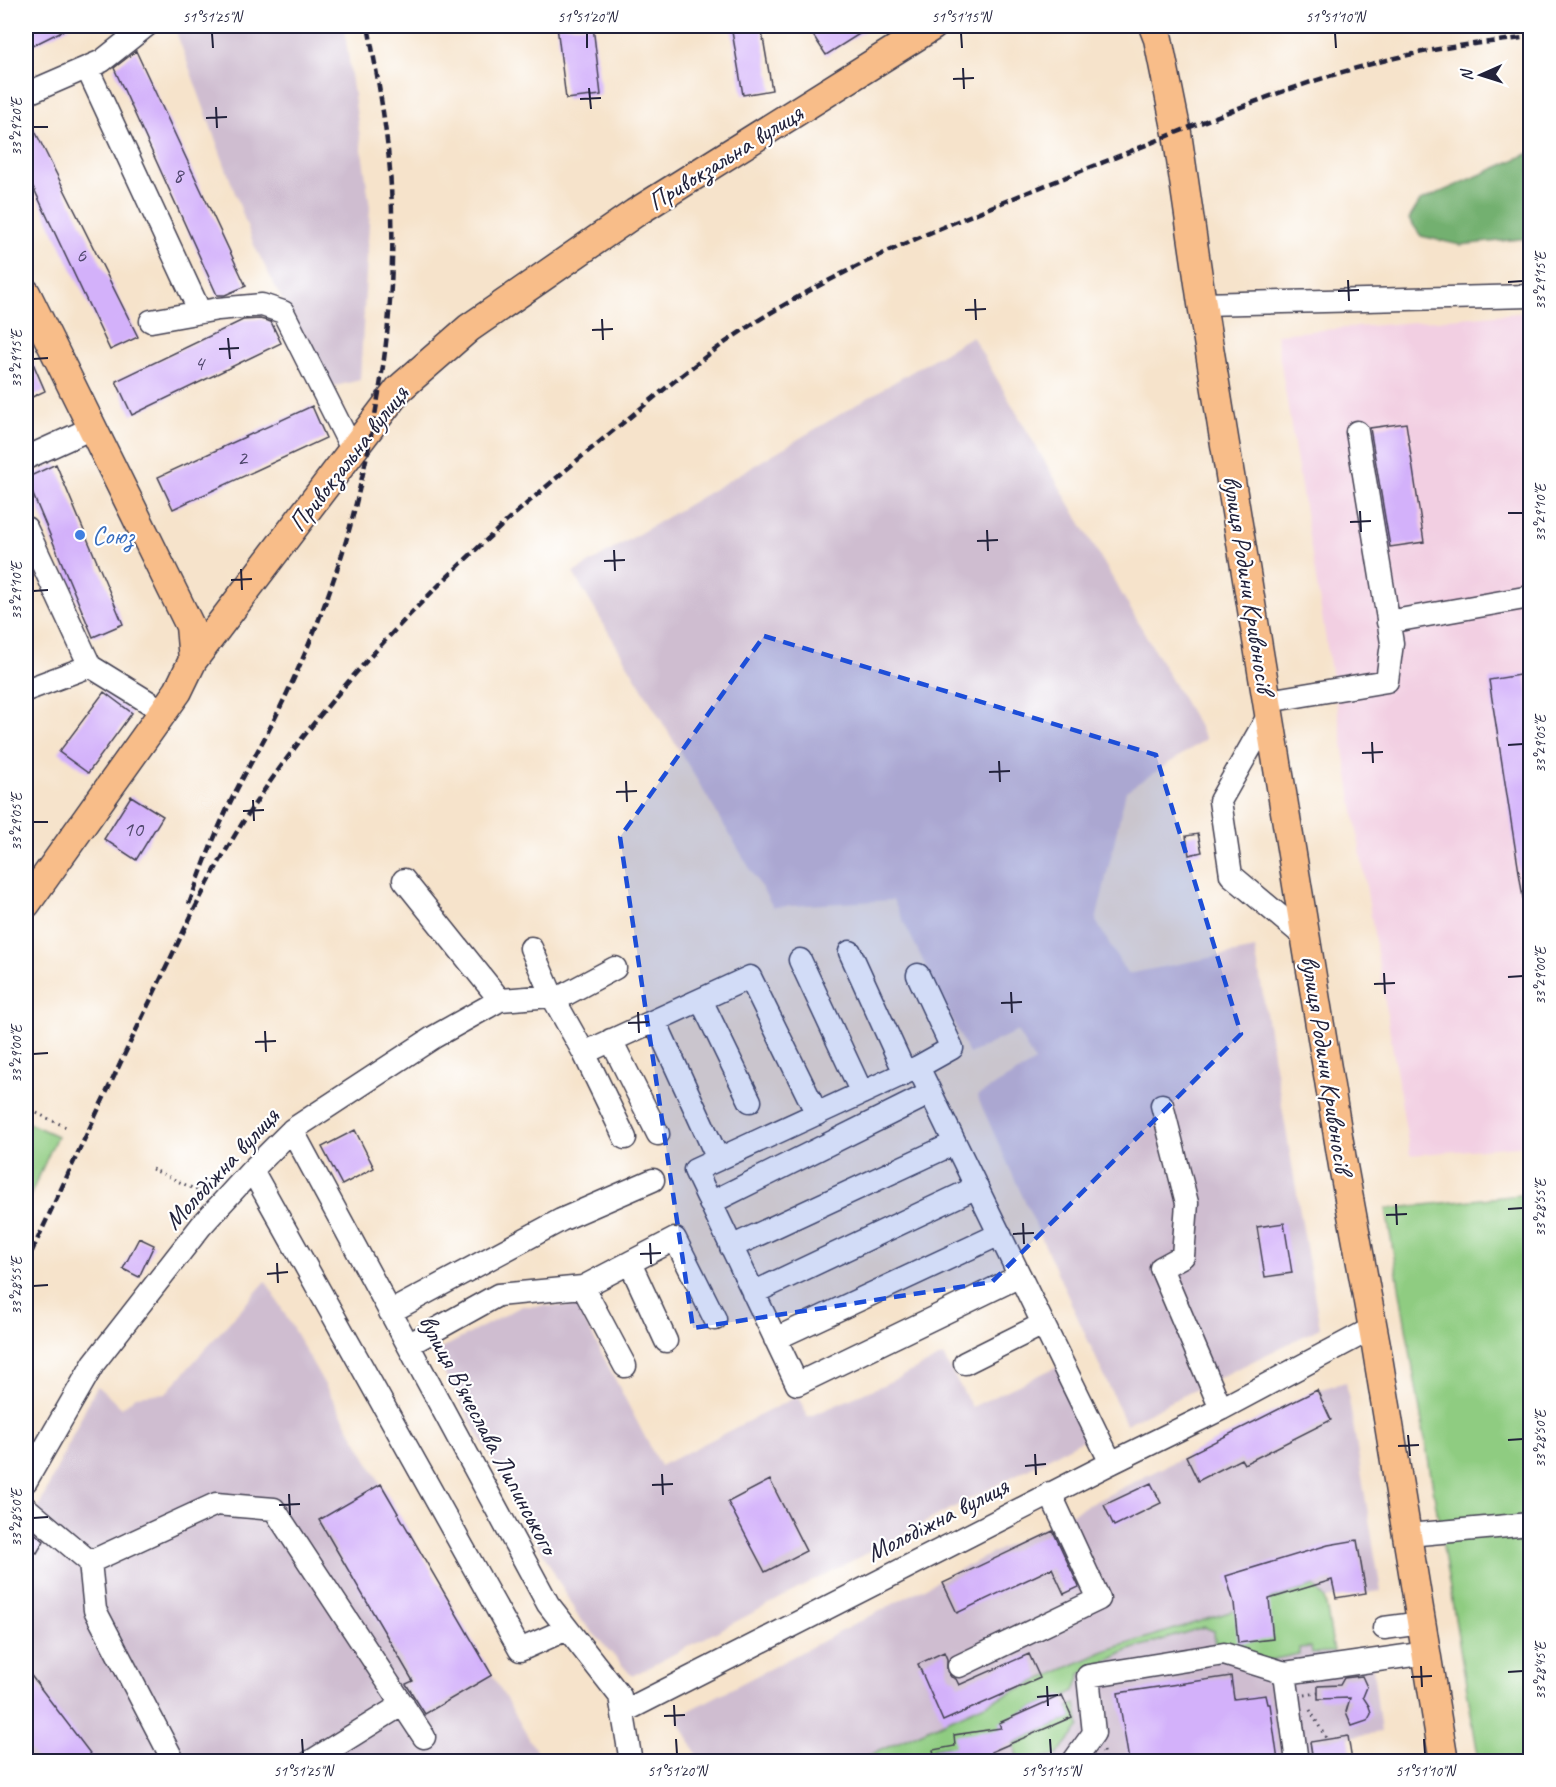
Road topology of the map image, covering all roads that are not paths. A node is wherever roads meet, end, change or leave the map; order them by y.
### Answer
1 (146, 26) edge
2 (933, 26) edge
3 (1153, 26) edge
4 (87, 68) junction
5 (26, 94) edge
6 (1530, 296) edge
7 (27, 298) edge
8 (1202, 304) junction
9 (200, 312) junction
10 (151, 321) dead end
11 (92, 428) junction
12 (1358, 432) dead end
13 (352, 449) junction
14 (26, 458) edge
15 (26, 528) edge
16 (1530, 597) edge
17 (1388, 622) junction
18 (193, 660) junction
19 (90, 666) junction
20 (26, 690) edge
21 (1269, 707) junction
22 (163, 711) junction
23 (404, 880) dead end
24 (26, 904) edge
25 (1306, 938) junction
26 (531, 948) dead end
27 (850, 952) dead end
28 (800, 960) dead end
29 (615, 968) dead end
30 (918, 975) dead end
31 (554, 998) junction
32 (500, 1000) junction
33 (701, 1000) junction
34 (655, 1021) junction
35 (611, 1040) junction
36 (584, 1053) junction
37 (912, 1070) junction
38 (862, 1093) junction
39 (931, 1093) junction
40 (750, 1101) dead end
41 (1162, 1105) dead end
42 (817, 1113) junction
43 (292, 1130) junction
44 (658, 1134) dead end
45 (625, 1138) dead end
46 (955, 1143) junction
47 (718, 1159) junction
48 (252, 1170) junction
49 (653, 1180) dead end
50 (977, 1186) junction
51 (710, 1203) junction
52 (1000, 1234) junction
53 (732, 1247) junction
54 (630, 1263) junction
55 (1020, 1276) junction
56 (583, 1287) junction
57 (753, 1293) junction
58 (390, 1312) junction
59 (714, 1319) dead end
60 (1043, 1323) junction
61 (1373, 1328) junction
62 (775, 1339) junction
63 (666, 1341) dead end
64 (408, 1345) junction
65 (965, 1363) dead end
66 (625, 1366) dead end
67 (1221, 1409) junction
68 (1111, 1463) junction
69 (26, 1481) edge
70 (1050, 1493) junction
71 (26, 1508) edge
72 (1530, 1524) edge
73 (1408, 1535) junction
74 (90, 1562) junction
75 (1422, 1623) junction
76 (1384, 1628) dead end
77 (567, 1629) junction
78 (1427, 1653) junction
79 (959, 1666) dead end
80 (1285, 1673) junction
81 (402, 1704) junction
82 (623, 1712) junction
83 (424, 1737) dead end
84 (174, 1761) edge
85 (310, 1761) edge
86 (631, 1761) edge
87 (1073, 1761) edge
88 (1297, 1761) edge
89 (1444, 1761) edge

1 - 4 street
2 - 13 main road, Привокзальна вулиця
3 - 8 main road, вулиця Родини Кривоносів
4 - 5 street
4 - 9 street
6 - 8 street
7 - 11 main road
8 - 21 main road, вулиця Родини Кривоносів
9 - 10 street
9 - 13 street
11 - 14 street
11 - 18 main road
12 - 17 street
13 - 18 main road, Привокзальна вулиця
15 - 19 street
16 - 17 street
17 - 21 street
18 - 22 main road, Привокзальна вулиця
19 - 20 street
19 - 22 street
21 - 25 main road, вулиця Родини Кривоносів
21 - 25 street
22 - 24 main road, Привокзальна вулиця
23 - 32 street
25 - 61 main road, вулиця Родини Кривоносів
26 - 31 street
27 - 37 street
28 - 38 street
29 - 31 street
30 - 37 street
31 - 32 street
31 - 36 street
32 - 43 street, Молодіжна вулиця
33 - 34 street
33 - 40 street
33 - 42 street
34 - 35 street
34 - 47 street
35 - 36 street
35 - 44 street
36 - 45 street
37 - 38 street
37 - 39 street
38 - 42 street
39 - 46 street
39 - 51 street
41 - 67 street
42 - 47 street
43 - 48 street, Молодіжна вулиця
43 - 58 street, вулиця В'ячеслава Липинського
46 - 50 street
46 - 53 street
47 - 51 street
48 - 69 street, Молодіжна вулиця
48 - 77 street
49 - 58 street
50 - 52 street
50 - 57 street
51 - 53 street
52 - 55 street
52 - 62 street
53 - 57 street
54 - 56 street
54 - 59 street
54 - 63 street
55 - 60 street
55 - 62 street
56 - 64 street
56 - 66 street
57 - 62 street
58 - 64 street, вулиця В'ячеслава Липинського
60 - 65 street
60 - 68 street
61 - 67 street, Молодіжна вулиця
61 - 73 main road, вулиця Родини Кривоносів
64 - 77 street, вулиця В'ячеслава Липинського
67 - 68 street, Молодіжна вулиця
68 - 70 street, Молодіжна вулиця
70 - 79 street
70 - 82 street, Молодіжна вулиця
71 - 74 street
72 - 73 street
73 - 75 main road, вулиця Родини Кривоносів
74 - 81 street
74 - 84 street
75 - 76 street
75 - 78 main road, вулиця Родини Кривоносів
77 - 82 street, вулиця В'ячеслава Липинського
78 - 80 street
78 - 89 main road, вулиця Родини Кривоносів
80 - 87 street
80 - 88 street
81 - 83 street
81 - 85 street
82 - 86 street, вулиця В'ячеслава Липинського

